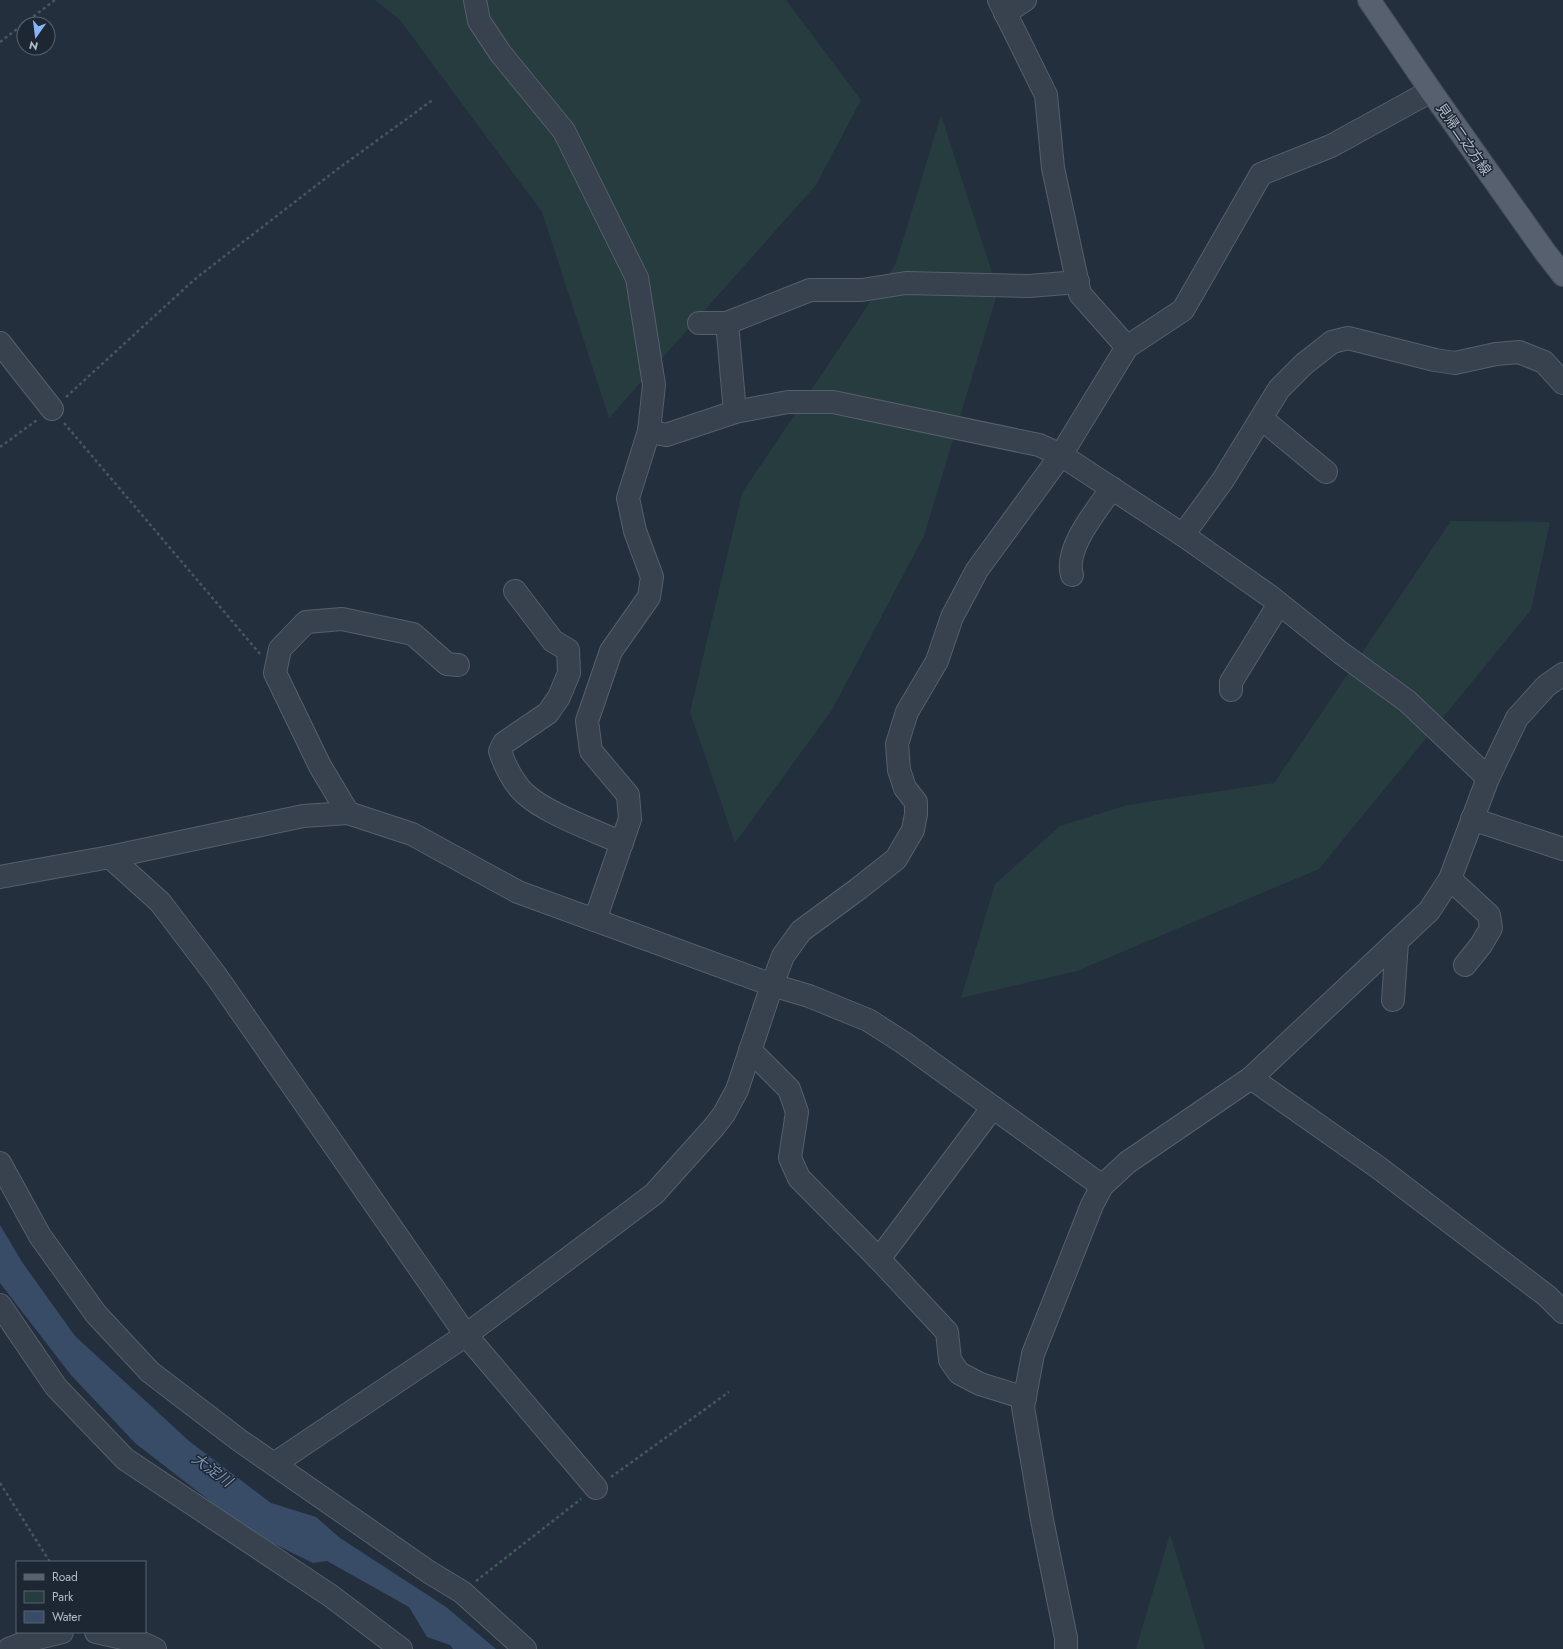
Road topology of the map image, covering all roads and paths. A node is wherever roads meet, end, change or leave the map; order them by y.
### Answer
1 (55, 0) edge
2 (475, 0) edge
3 (1025, 0) edge
4 (1369, 0) edge
5 (1002, 6) edge
6 (0, 42) edge
7 (1431, 91) junction
8 (434, 99) dead end
9 (1563, 275) edge
10 (1078, 282) junction
11 (699, 322) dead end
12 (727, 323) junction
13 (0, 343) edge
14 (1127, 347) junction
15 (1563, 383) edge
16 (52, 409) junction
17 (734, 412) junction
18 (1262, 419) junction
19 (649, 431) junction
20 (0, 447) edge
21 (1061, 455) junction
22 (1326, 472) dead end
23 (1112, 488) junction
24 (1183, 535) junction
25 (1072, 575) dead end
26 (515, 591) dead end
27 (1275, 600) junction
28 (1239, 638) dead end
29 (458, 665) dead end
30 (275, 673) junction
31 (1563, 674) edge
32 (1231, 690) dead end
33 (1488, 778) junction
34 (348, 813) junction
35 (1472, 819) junction
36 (622, 843) junction
37 (1563, 849) edge
38 (110, 857) junction
39 (0, 877) edge
40 (1450, 879) junction
41 (595, 920) junction
42 (1397, 942) junction
43 (1465, 965) dead end
44 (772, 985) junction
45 (1393, 1000) dead end
46 (750, 1050) junction
47 (1251, 1078) junction
48 (993, 1107) junction
49 (0, 1163) edge
50 (1102, 1186) junction
51 (879, 1259) junction
52 (0, 1305) edge
53 (1563, 1312) edge
54 (466, 1334) junction
55 (729, 1392) dead end
56 (1025, 1398) junction
57 (274, 1464) junction
58 (0, 1483) edge
59 (596, 1488) junction
60 (49, 1561) edge
61 (462, 1592) junction
62 (58, 1633) edge
63 (100, 1633) edge
64 (9, 1649) edge
65 (155, 1649) edge
66 (401, 1649) edge
67 (525, 1649) edge
68 (1066, 1649) edge

1 - 6 path
2 - 19 street
3 - 5 street
4 - 7 main road, 見帰二之方線
5 - 10 street
7 - 9 main road, 見帰二之方線
7 - 14 street
8 - 16 path
10 - 12 street
10 - 14 street
11 - 12 street
12 - 17 street
13 - 16 street
14 - 21 street
15 - 18 street
16 - 20 path
16 - 30 path
17 - 19 street
17 - 21 street
18 - 22 street
18 - 24 street
19 - 36 street
21 - 23 street
21 - 44 street
23 - 24 street
23 - 25 street
24 - 27 street
26 - 36 street
27 - 28 street
27 - 32 street
27 - 33 street
29 - 30 street
30 - 34 street
31 - 33 street
33 - 35 street
34 - 38 street
34 - 41 street
35 - 37 street
35 - 40 street
36 - 41 street
38 - 39 street
38 - 54 street
40 - 42 street
40 - 43 street
41 - 44 street
42 - 45 street
42 - 47 street
44 - 46 street
44 - 48 street
46 - 51 street
46 - 54 street
47 - 50 street
47 - 53 street
48 - 50 street
48 - 51 street
49 - 57 street
50 - 56 street
51 - 56 street
52 - 66 street
54 - 57 street
54 - 59 street
55 - 59 path
56 - 68 street
57 - 61 street
58 - 60 path
59 - 61 path
61 - 67 street
62 - 64 street
63 - 65 street

